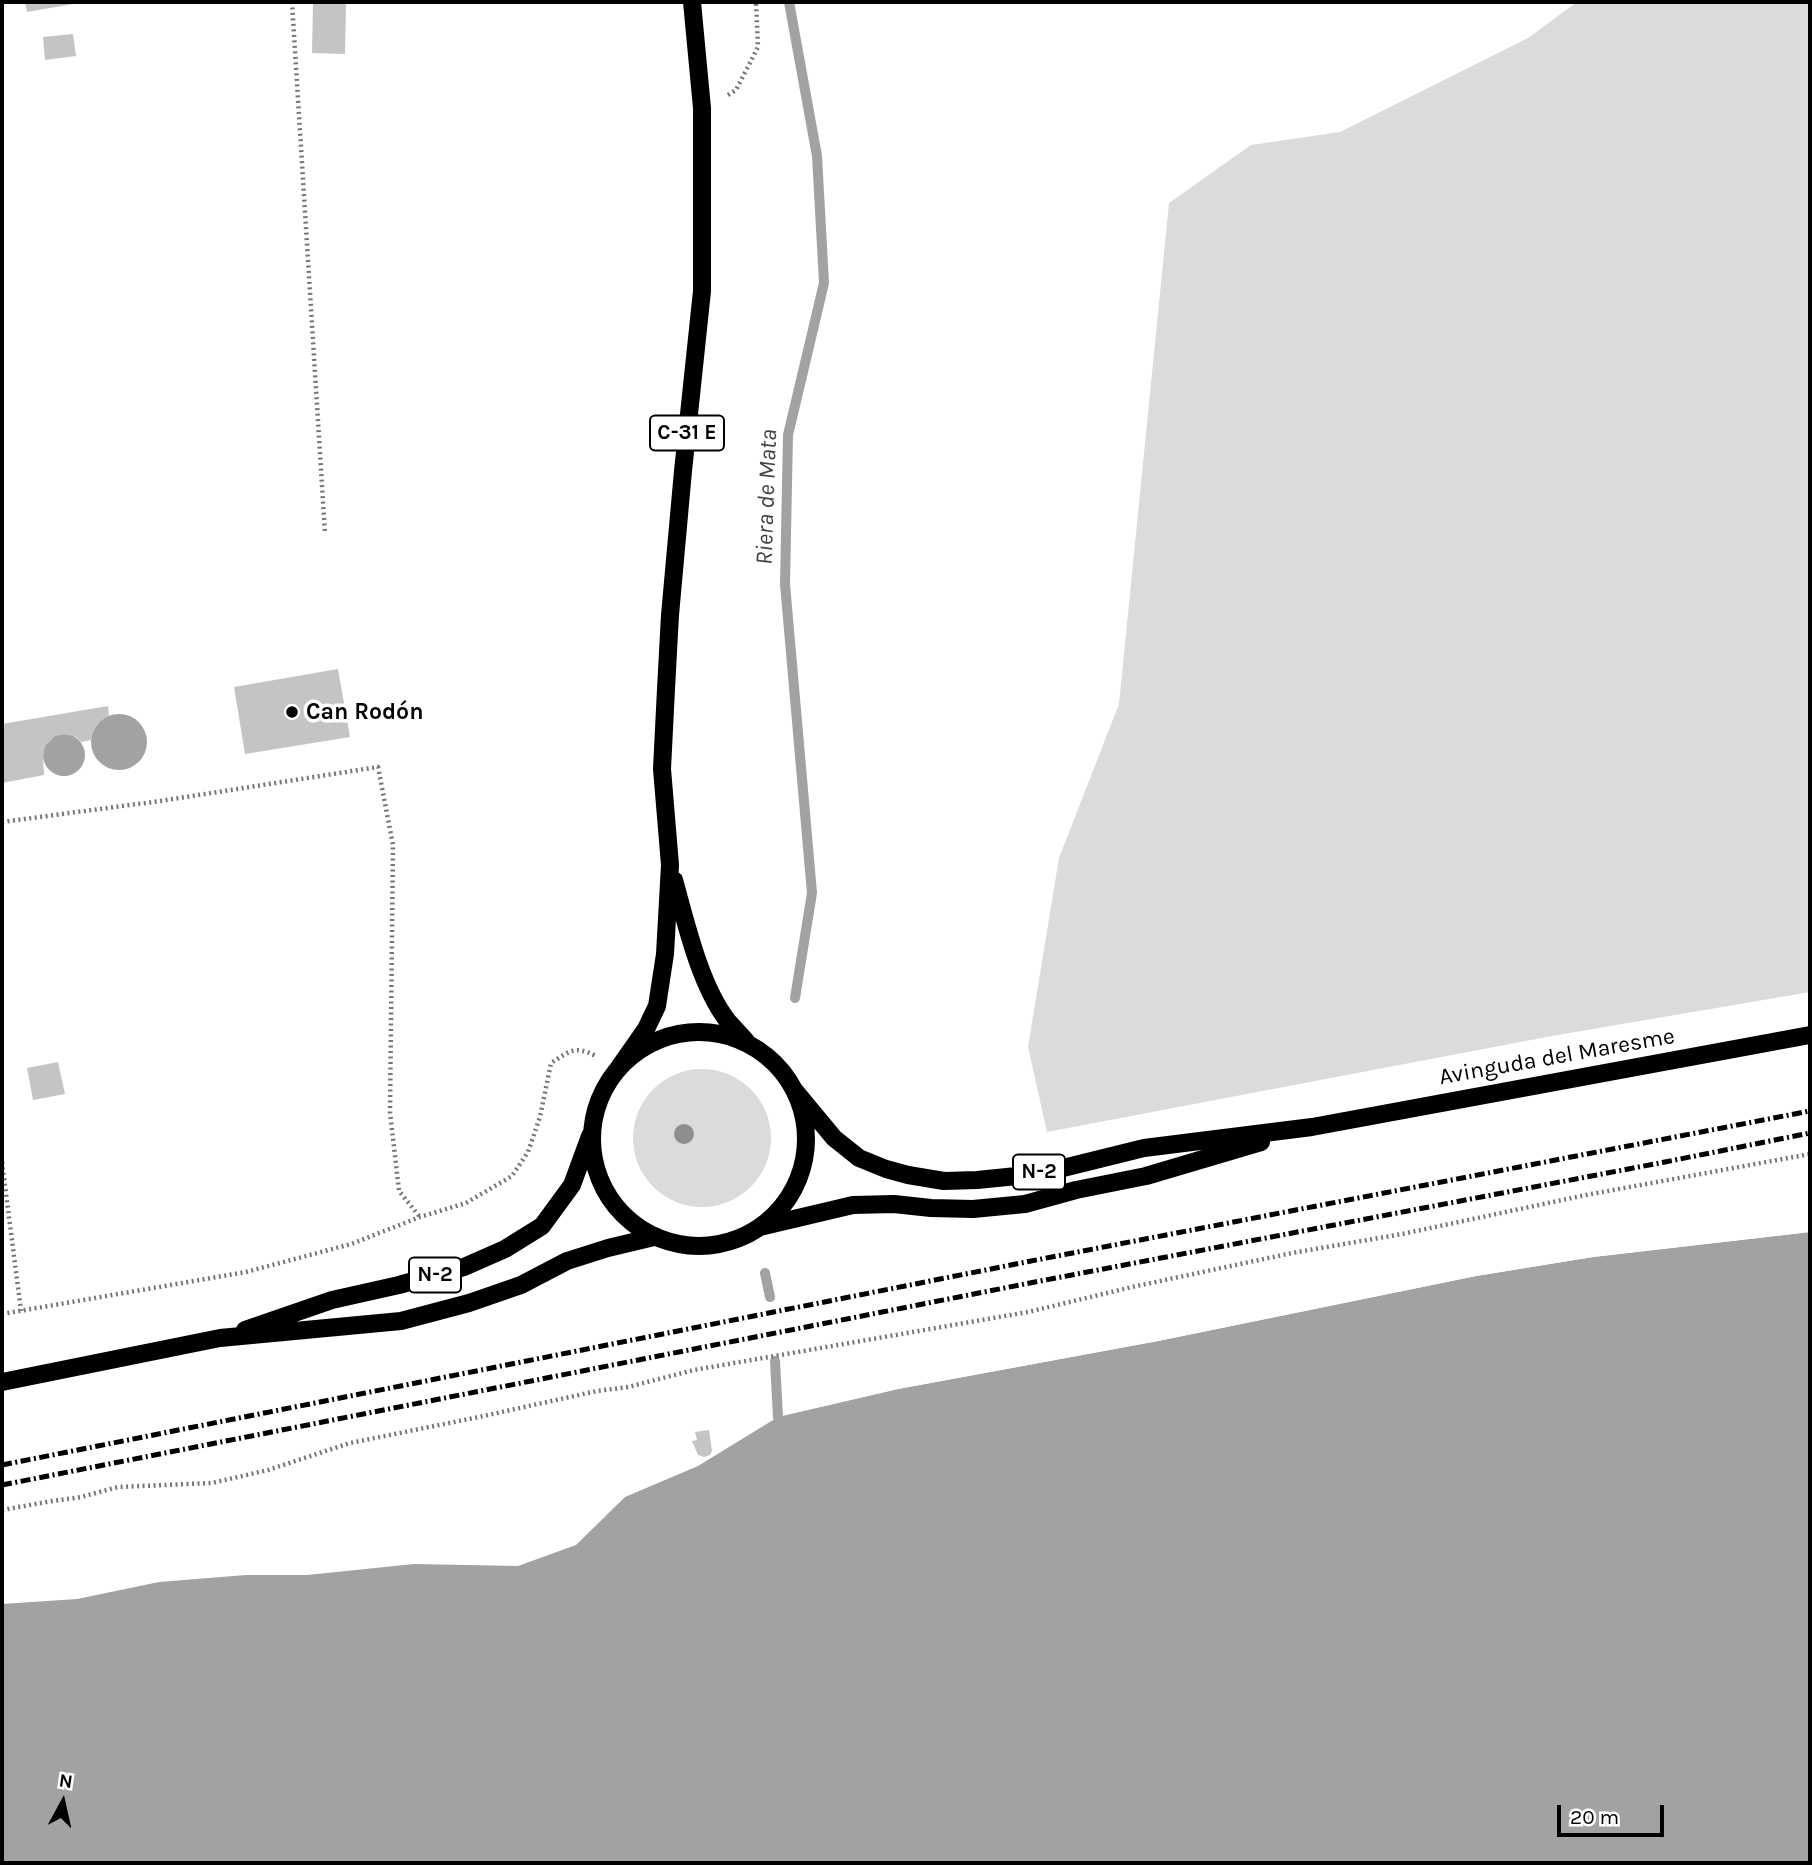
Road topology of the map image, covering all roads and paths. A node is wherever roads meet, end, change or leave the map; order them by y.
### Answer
1 (292, 2) edge
2 (692, 2) edge
3 (756, 2) edge
4 (702, 108) junction
5 (325, 534) dead end
6 (2, 822) edge
7 (670, 864) junction
8 (1810, 1035) edge
9 (748, 1043) junction
10 (618, 1069) junction
11 (795, 1091) junction
12 (1312, 1127) junction
13 (592, 1133) junction
14 (1810, 1154) edge
15 (2, 1162) edge
16 (420, 1217) junction
17 (761, 1227) junction
18 (653, 1237) junction
19 (21, 1311) junction
20 (2, 1314) edge
21 (220, 1338) junction
22 (2, 1382) edge
23 (2, 1510) edge

1 - 5 path
2 - 4 main road, C-31 E
3 - 4 path
4 - 7 main road, C-31 E
6 - 16 path
7 - 9 main road, C-31 E
7 - 10 main road, C-31 E
8 - 12 main road, Avinguda del Maresme / N-2
9 - 10 main road, N-2
9 - 11 main road, N-2
10 - 13 main road, N-2
10 - 16 path
11 - 12 main road, Avinguda del Maresme / N-2
11 - 17 main road, N-2
12 - 17 main road, Avinguda del Maresme / N-2
13 - 18 main road, N-2
13 - 21 main road, N-2
14 - 23 path
15 - 19 path
16 - 19 path
17 - 18 main road, N-2
18 - 21 main road, N-2
19 - 20 path
21 - 22 main road, N-2

